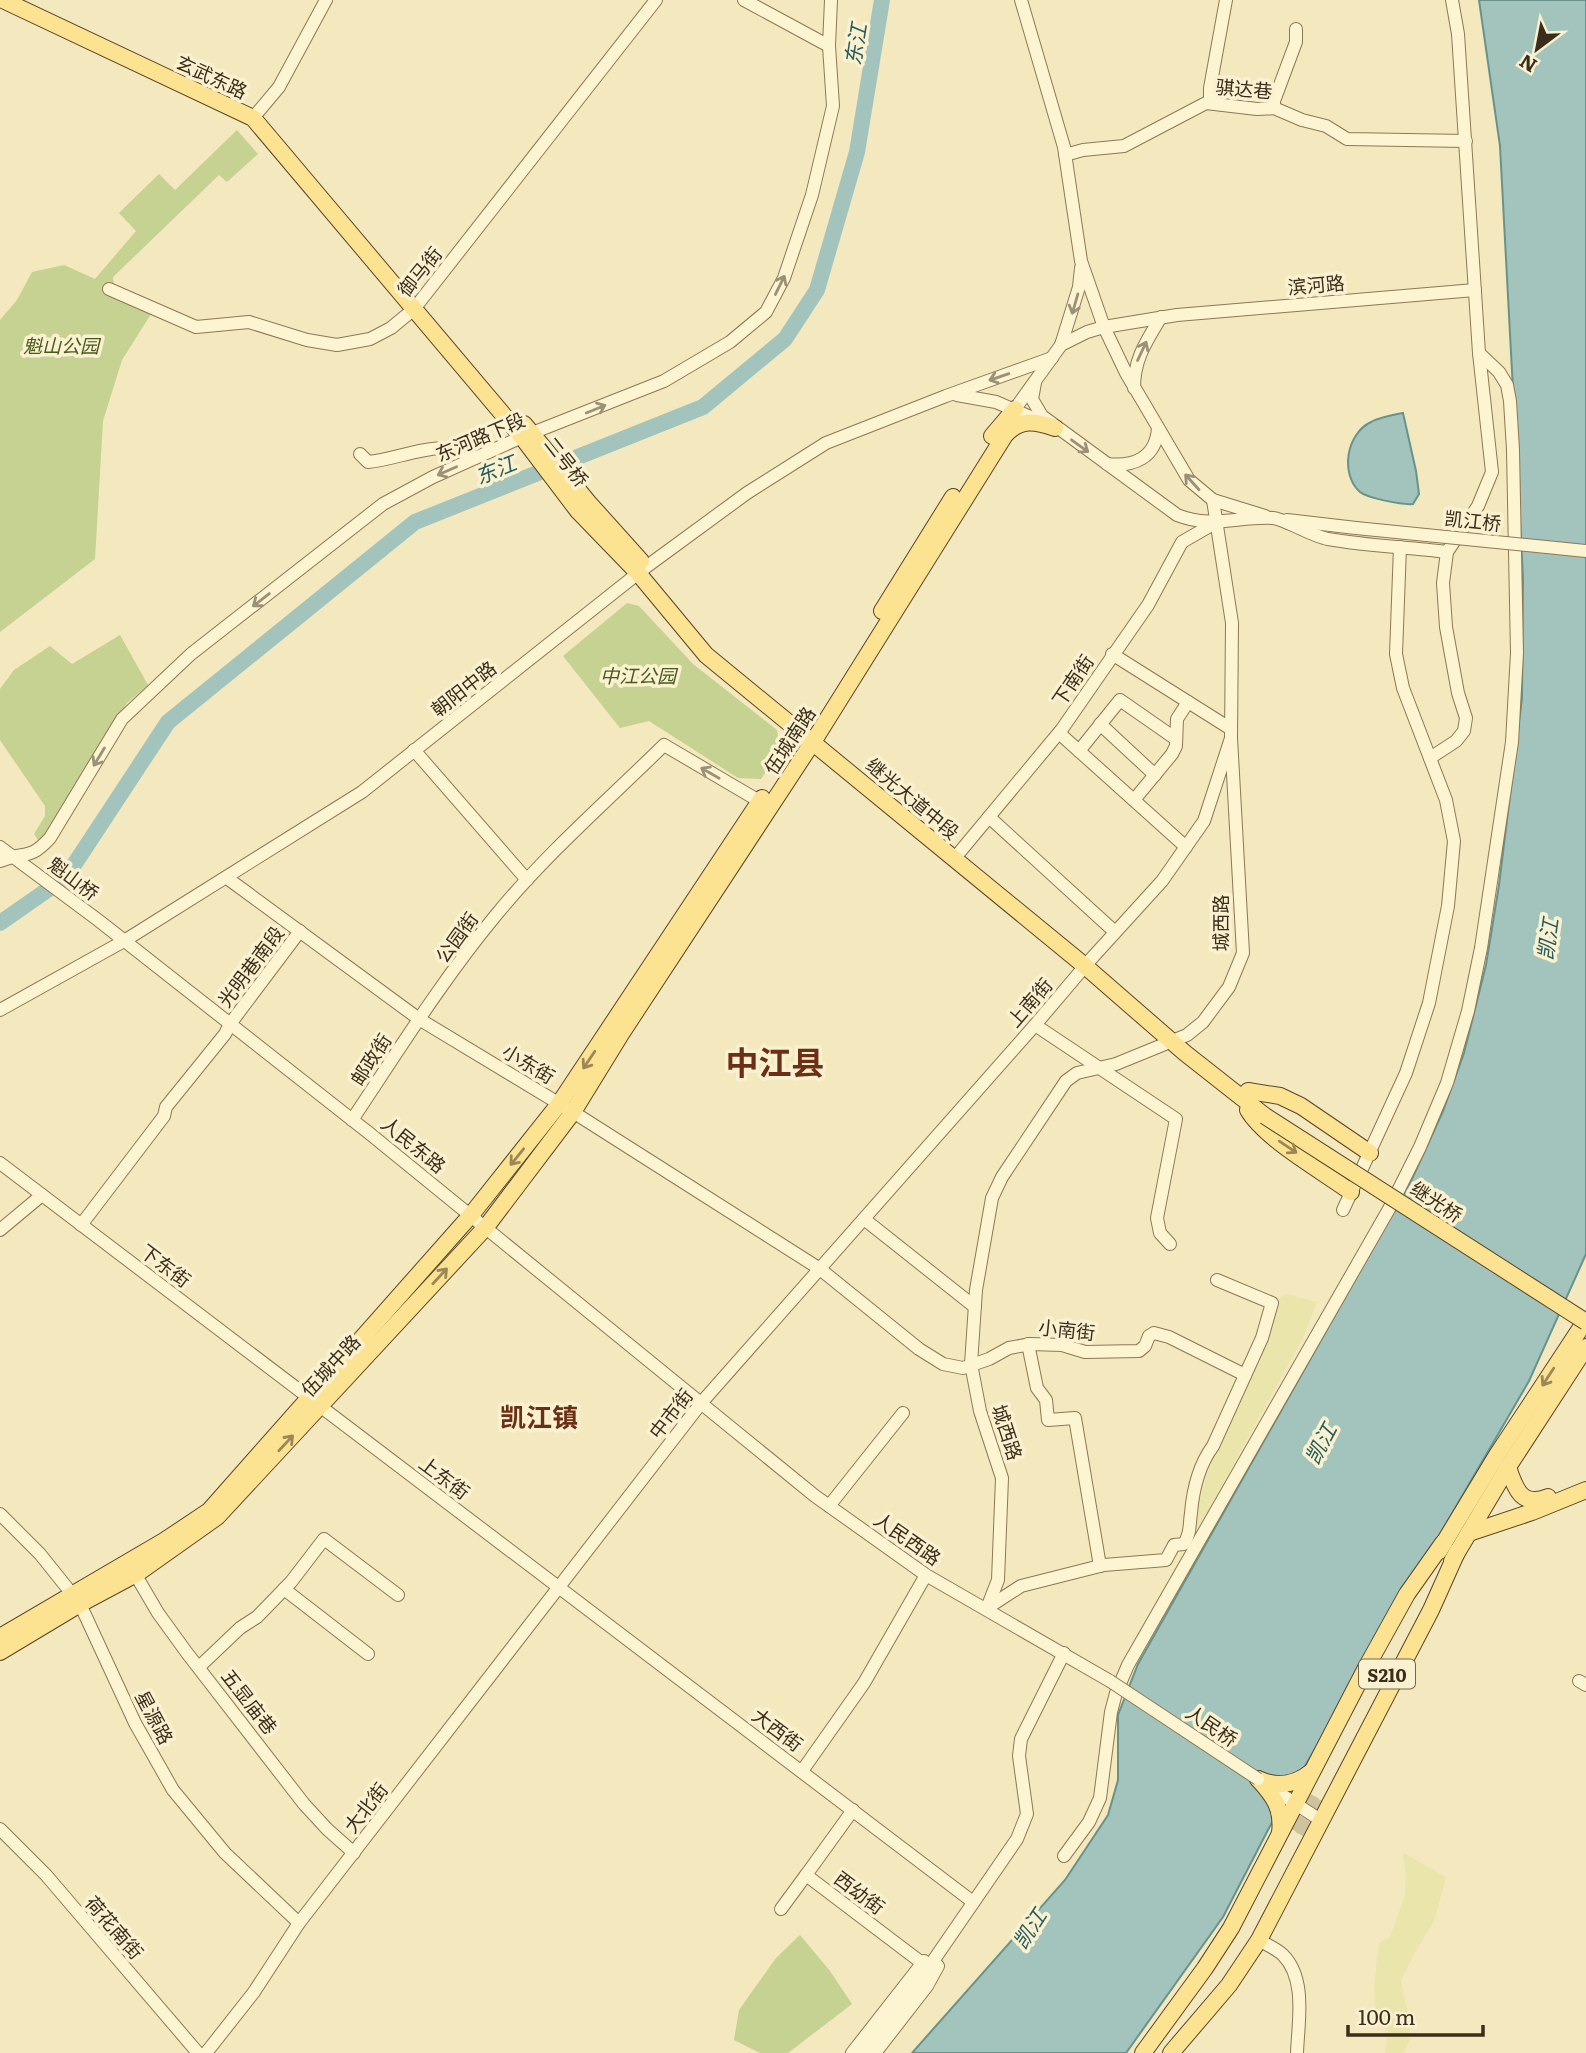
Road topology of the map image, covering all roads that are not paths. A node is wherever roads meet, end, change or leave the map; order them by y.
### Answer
1 (3, 0) edge
2 (27, 0) edge
3 (326, 0) edge
4 (656, 0) edge
5 (744, 0) edge
6 (831, 0) edge
7 (1021, 0) edge
8 (1226, 0) edge
9 (1452, 0) edge
10 (1296, 29) dead end
11 (829, 46) junction
12 (1218, 104) junction
13 (1274, 108) junction
14 (256, 114) junction
15 (1466, 141) junction
16 (1065, 155) junction
17 (1081, 261) junction
18 (108, 289) dead end
19 (1475, 290) junction
20 (417, 305) junction
21 (1161, 317) junction
22 (1104, 327) junction
23 (1061, 345) junction
24 (1479, 353) junction
25 (1052, 358) junction
26 (1035, 383) junction
27 (1134, 388) junction
28 (946, 396) junction
29 (1015, 409) junction
30 (1055, 428) junction
31 (1158, 428) junction
32 (527, 435) junction
33 (360, 454) dead end
34 (475, 458) junction
35 (1105, 464) junction
36 (1213, 500) junction
37 (583, 506) joint
38 (1275, 518) junction
39 (1215, 523) junction
40 (1400, 547) junction
41 (1586, 551) edge
42 (1447, 552) junction
43 (642, 570) junction
44 (1112, 654) junction
45 (1188, 702) junction
46 (1100, 724) junction
47 (1059, 733) junction
48 (1231, 734) junction
49 (811, 735) junction
50 (1176, 739) junction
51 (414, 751) junction
52 (1079, 751) junction
53 (1430, 758) junction
54 (1155, 775) junction
55 (1134, 800) junction
56 (765, 805) junction
57 (989, 817) junction
58 (0, 847) edge
59 (1186, 847) junction
60 (957, 855) junction
61 (6, 858) edge
62 (227, 878) junction
63 (527, 880) junction
64 (99, 920) joint
65 (300, 931) junction
66 (1115, 932) junction
67 (124, 941) junction
68 (1088, 962) junction
69 (0, 1010) edge
70 (419, 1019) junction
71 (230, 1024) junction
72 (1035, 1025) junction
73 (1177, 1039) junction
74 (1097, 1068) junction
75 (1244, 1095) junction
76 (566, 1108) junction
77 (1268, 1111) junction
78 (352, 1120) junction
79 (1370, 1153) junction
80 (0, 1163) edge
81 (1352, 1192) junction
82 (42, 1195) junction
83 (1343, 1210) dead end
84 (471, 1215) junction
85 (864, 1219) junction
86 (81, 1224) junction
87 (485, 1227) junction
88 (0, 1230) edge
89 (1170, 1244) dead end
90 (820, 1269) junction
91 (1217, 1280) dead end
92 (975, 1307) junction
93 (1586, 1309) edge
94 (1586, 1321) edge
95 (1028, 1344) junction
96 (1586, 1347) edge
97 (971, 1364) junction
98 (1245, 1375) junction
99 (314, 1402) junction
100 (702, 1402) junction
101 (904, 1413) dead end
102 (1508, 1467) junction
103 (1586, 1481) edge
104 (1586, 1490) edge
105 (829, 1506) junction
106 (0, 1514) edge
107 (1469, 1533) junction
108 (1443, 1543) junction
109 (1457, 1552) junction
110 (1100, 1566) junction
111 (132, 1568) junction
112 (926, 1575) junction
113 (559, 1587) junction
114 (284, 1589) junction
115 (398, 1595) dead end
116 (76, 1600) junction
117 (987, 1608) junction
118 (0, 1637) edge
119 (0, 1652) edge
120 (1063, 1653) junction
121 (368, 1654) dead end
122 (199, 1667) junction
123 (1110, 1681) joint
124 (802, 1771) junction
125 (1308, 1774) junction
126 (1258, 1779) junction
127 (1294, 1803) junction
128 (853, 1810) junction
129 (1322, 1821) junction
130 (0, 1829) edge
131 (1289, 1831) junction
132 (354, 1853) junction
133 (1064, 1856) dead end
134 (806, 1875) junction
135 (973, 1902) junction
136 (781, 1909) dead end
137 (299, 1923) junction
138 (1259, 1940) junction
139 (922, 1963) junction
140 (198, 2053) edge
141 (206, 2053) edge
142 (852, 2053) edge
143 (863, 2053) edge
144 (875, 2053) edge
145 (1143, 2053) edge
146 (1154, 2053) edge
147 (1169, 2053) edge
148 (1297, 2053) edge

1 - 14 main road, 玄武东路
2 - 14 main road, 玄武东路
3 - 14 street
4 - 20 street, 御马街
5 - 11 street
6 - 11 street, 东河路下段
7 - 16 street
8 - 12 street
9 - 15 street
10 - 13 street
32 -> 11 street, 东河路下段
12 - 13 street, 骐达巷
12 - 16 street, 骐达巷
13 - 15 street, 骐达巷
14 - 20 main road, 玄武东路
15 - 19 street
16 - 17 street
17 - 22 street
17 -> 23 street
18 - 20 street, 御马街
19 - 21 street, 滨河路
19 - 24 street
20 - 32 main road, 玄武东路
21 - 22 street, 滨河路
27 -> 21 street
22 - 23 street, 滨河路
22 - 27 street
23 - 25 street
24 - 42 street
24 - 133 street
25 - 26 street
25 -> 28 street, 朝阳中路
26 - 29 street
26 - 30 street
27 - 31 street
28 - 29 street
28 - 43 street, 朝阳中路
29 - 30 street
29 - 49 main road, 伍城南路
30 -> 35 street
30 - 49 main road, 伍城南路
31 - 35 street
36 -> 31 street
32 - 34 street, 东河路下段
32 - 37 main road, 二号桥
33 - 34 street
34 -> 61 street, 东河路下段
35 - 39 street
36 - 38 street
36 - 39 street, 城西路
37 - 43 main road, 继光大道中段
38 - 39 street
38 - 40 street
38 - 41 street, 凯江桥, bridge
39 - 44 street, 下南街
39 - 48 street, 城西路
40 - 42 street
40 - 53 street
42 - 53 street
43 - 49 main road, 继光大道中段
43 - 51 street, 朝阳中路
44 - 45 street
44 - 47 street, 下南街
45 - 48 street
45 - 50 street
46 - 50 street
46 - 52 street
46 - 54 street
47 - 52 street
47 - 57 street, 下南街
48 - 59 street, 上南街
48 - 73 street, 城西路
49 - 56 main road, 伍城南路
49 - 60 main road, 继光大道中段
50 - 54 street
51 - 62 street, 朝阳中路
51 - 63 street
52 - 55 street
53 - 79 street
54 - 55 street
55 - 59 street
56 -> 63 street, 公园街
56 - 76 main road, 伍城南路
57 - 60 street, 下南街
57 - 66 street
58 - 61 street, 魁山桥
59 - 66 street, 上南街
60 - 68 main road, 继光大道中段
61 - 64 street, 魁山桥
62 - 65 street, 小东街
62 - 67 street, 朝阳中路
63 - 70 street, 公园街
64 - 67 street, 人民东路
65 - 70 street, 小东街
65 - 71 street, 光明巷南段
66 - 68 street, 上南街
67 - 69 street, 朝阳中路
67 - 71 street, 人民东路
68 - 72 street, 上南街
68 - 73 main road, 继光大道中段
70 - 76 street, 小东街
70 - 78 street, 邮政街
71 - 78 street, 人民东路
71 - 86 street, 光明巷南段
72 - 74 street
72 - 85 street, 上南街
73 - 74 street, 城西路
73 - 75 main road, 继光大道中段
74 - 89 street
74 - 92 street, 城西路
75 - 77 main road
75 - 79 main road
75 -> 81 main road
76 -> 84 main road, 伍城中路
76 - 87 main road, 伍城中路
76 - 90 street, 小东街
77 - 93 main road, 继光桥
77 - 94 main road, 继光桥, bridge
78 - 84 street, 人民东路
79 - 81 street
80 - 82 street, 下东街
81 - 83 street
82 - 86 street, 下东街
82 - 88 street
84 - 87 street, 人民东路
84 - 99 main road, 伍城中路
85 - 90 street, 上南街
85 - 92 street
86 - 99 street, 下东街
99 -> 87 main road, 伍城中路
87 - 100 street, 人民东路
90 - 97 street, 小南街
90 - 100 street, 中市街
91 - 98 street
92 - 97 street, 城西路
94 -> 108 main road, S210
95 - 97 street, 小南街
95 - 98 street, 小南街
95 - 110 street
96 - 102 main road, S210
97 - 117 street, 城西路
98 - 110 street
99 - 111 main road, 伍城中路
99 - 113 street, 上东街
100 - 105 street, 人民西路
100 - 113 street, 中市街
101 - 105 street
102 - 103 main road
102 - 107 main road, S210
104 - 107 main road
105 - 112 street, 人民西路
106 - 116 street, 星源路
107 - 109 main road, S210
108 - 109 main road, S210
108 - 125 main road
109 - 129 main road
110 - 117 street
111 - 116 main road, 伍城中路
111 - 122 street, 五显庙巷
112 - 117 street, 人民西路
112 - 124 street
113 - 124 street, 大西街
113 - 132 street, 大北街
114 - 115 street
114 - 121 street
114 - 122 street
116 - 118 main road
116 - 119 main road
116 - 137 street, 星源路
117 - 120 street, 人民西路
120 - 123 street, 人民西路
120 - 135 street
122 - 132 street, 五显庙巷
123 - 126 street, 人民桥, bridge
124 - 128 street, 大西街
125 - 126 main road
125 - 127 main road
126 - 127 street, 人民桥
126 - 131 main road
127 - 129 street, 人民桥
127 - 131 main road
128 - 134 street, 西幼街
128 - 135 street, 大西街
129 - 138 main road
130 - 140 street, 荷花南街
131 - 145 main road
131 - 146 main road
131 - 147 main road
132 - 137 street, 大北街
134 - 136 street
134 - 139 street, 西幼街
135 - 139 street
135 - 143 street
135 - 144 street
137 - 141 street, 大北街
138 - 147 main road
138 - 148 street
139 - 142 street

